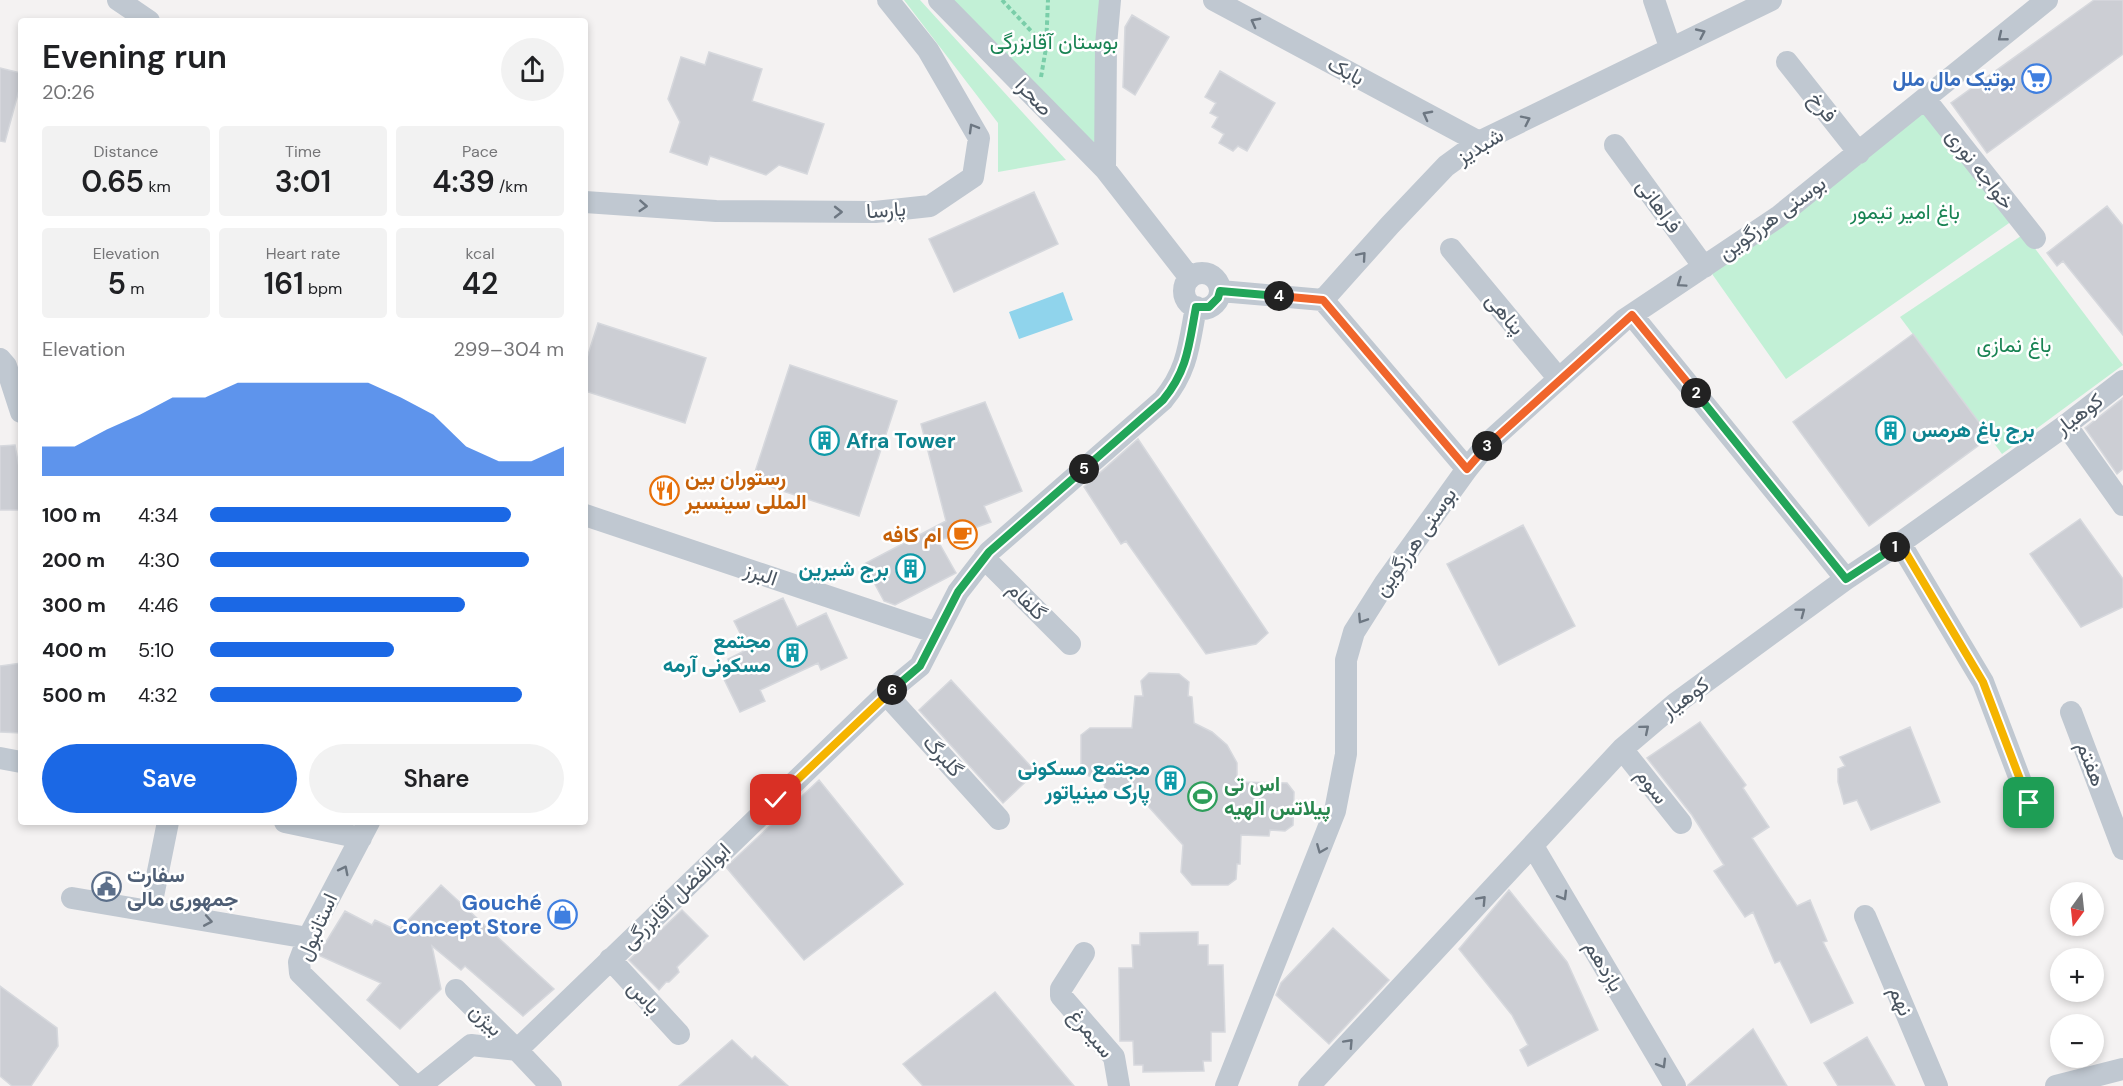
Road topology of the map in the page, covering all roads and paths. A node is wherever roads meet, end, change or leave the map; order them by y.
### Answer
1 (118, 0) edge
2 (888, 0) edge
3 (939, 0) edge
4 (1002, 0) edge
5 (1048, 0) edge
6 (1110, 0) edge
7 (1214, 0) edge
8 (1654, 0) edge
9 (1771, 0) edge
10 (2048, 0) edge
11 (145, 18) edge
12 (1671, 47) junction
13 (1046, 48) junction
14 (1787, 62) dead end
15 (1925, 99) junction
16 (1036, 100) junction
17 (1479, 142) junction
18 (1614, 145) dead end
19 (1859, 153) junction
20 (1105, 169) junction
21 (588, 202) edge
22 (2035, 238) dead end
23 (1451, 249) dead end
24 (1704, 267) junction
25 (1190, 278) junction
26 (1220, 291) junction
27 (1323, 300) junction
28 (1196, 307) junction
29 (1632, 315) junction
30 (0, 359) edge
31 (1559, 379) junction
32 (2123, 381) edge
33 (18, 403) edge
34 (2066, 425) junction
35 (1467, 469) junction
36 (2123, 505) edge
37 (588, 516) edge
38 (1900, 543) junction
39 (984, 558) junction
40 (1846, 579) junction
41 (937, 633) junction
42 (1070, 644) dead end
43 (886, 694) junction
44 (2071, 712) dead end
45 (1622, 749) junction
46 (0, 758) edge
47 (18, 761) edge
48 (2029, 803) dead end
49 (999, 819) dead end
50 (1681, 824) dead end
51 (167, 825) edge
52 (315, 825) edge
53 (365, 830) edge
54 (1533, 846) junction
55 (2123, 849) edge
56 (72, 898) dead end
57 (150, 911) junction
58 (1865, 916) dead end
59 (308, 938) junction
60 (1084, 953) dead end
61 (610, 959) junction
62 (456, 990) dead end
63 (679, 1034) dead end
64 (517, 1050) junction
65 (1236, 1061) junction
66 (2123, 1069) edge
67 (415, 1086) edge
68 (420, 1086) edge
69 (550, 1086) edge
70 (1119, 1086) edge
71 (1226, 1086) edge
72 (1235, 1086) edge
73 (1309, 1086) edge
74 (1675, 1086) edge
75 (1937, 1086) edge
76 (2056, 1086) edge

1 - 11 street
21 -> 2 street, پارسا
3 - 16 street, صحرا
4 - 13 path
5 - 13 path
6 - 20 street
17 -> 7 street, بابک
8 - 12 street
12 -> 9 street, شبدیز
10 -> 15 street, بوسنی هرزگوین
17 -> 12 street, شبدیز
13 - 16 path
14 - 19 street, فرخ
15 - 19 street, بوسنی هرزگوین
15 - 22 street, خواجه نوری
16 - 20 street, صحرا
27 -> 17 street, شبدیز
18 - 24 street, فراهانی
19 - 24 street, بوسنی هرزگوین
20 - 25 street
23 - 31 street, پناهی
24 -> 29 street, بوسنی هرزگوین
25 - 26 street
25 - 28 street
26 - 27 street
26 - 28 street
27 - 35 street
28 - 39 street, ابوالفضل آقابزرگی
29 - 31 street, بوسنی هرزگوین
29 - 40 street
30 - 33 street
31 - 35 street, بوسنی هرزگوین
32 - 34 street, کوهیار
34 - 36 street
34 - 38 street, کوهیار
35 -> 65 street, بوسنی هرزگوین
37 - 41 street, البرز
38 - 40 street, کوهیار
38 - 48 street
39 - 41 street, ابوالفضل آقابزرگی
39 - 42 street, گلفام
45 -> 40 street, کوهیار
41 - 43 street, ابوالفضل آقابزرگی
43 - 49 street, گلبرگ
43 - 61 street, ابوالفضل آقابزرگی
44 - 55 street, هفتم
45 - 50 street, سوم
45 - 54 street, کوهیار
46 - 47 street
51 - 57 street
52 - 53 street, استانبول
59 -> 53 street, استانبول
73 -> 54 street, کوهیار
54 -> 74 street, یازدهم
56 - 57 street
57 -> 59 street
58 - 75 street, نهم
59 - 67 street, استانبول
60 - 70 street, سیمرغ
61 - 63 street, یاس
61 - 64 street, ابوالفضل آقابزرگی
62 - 64 street, بیژن
64 - 68 street
64 - 69 street, بیژن
65 - 71 street, بوسنی هرزگوین
65 - 72 street
66 - 76 street

